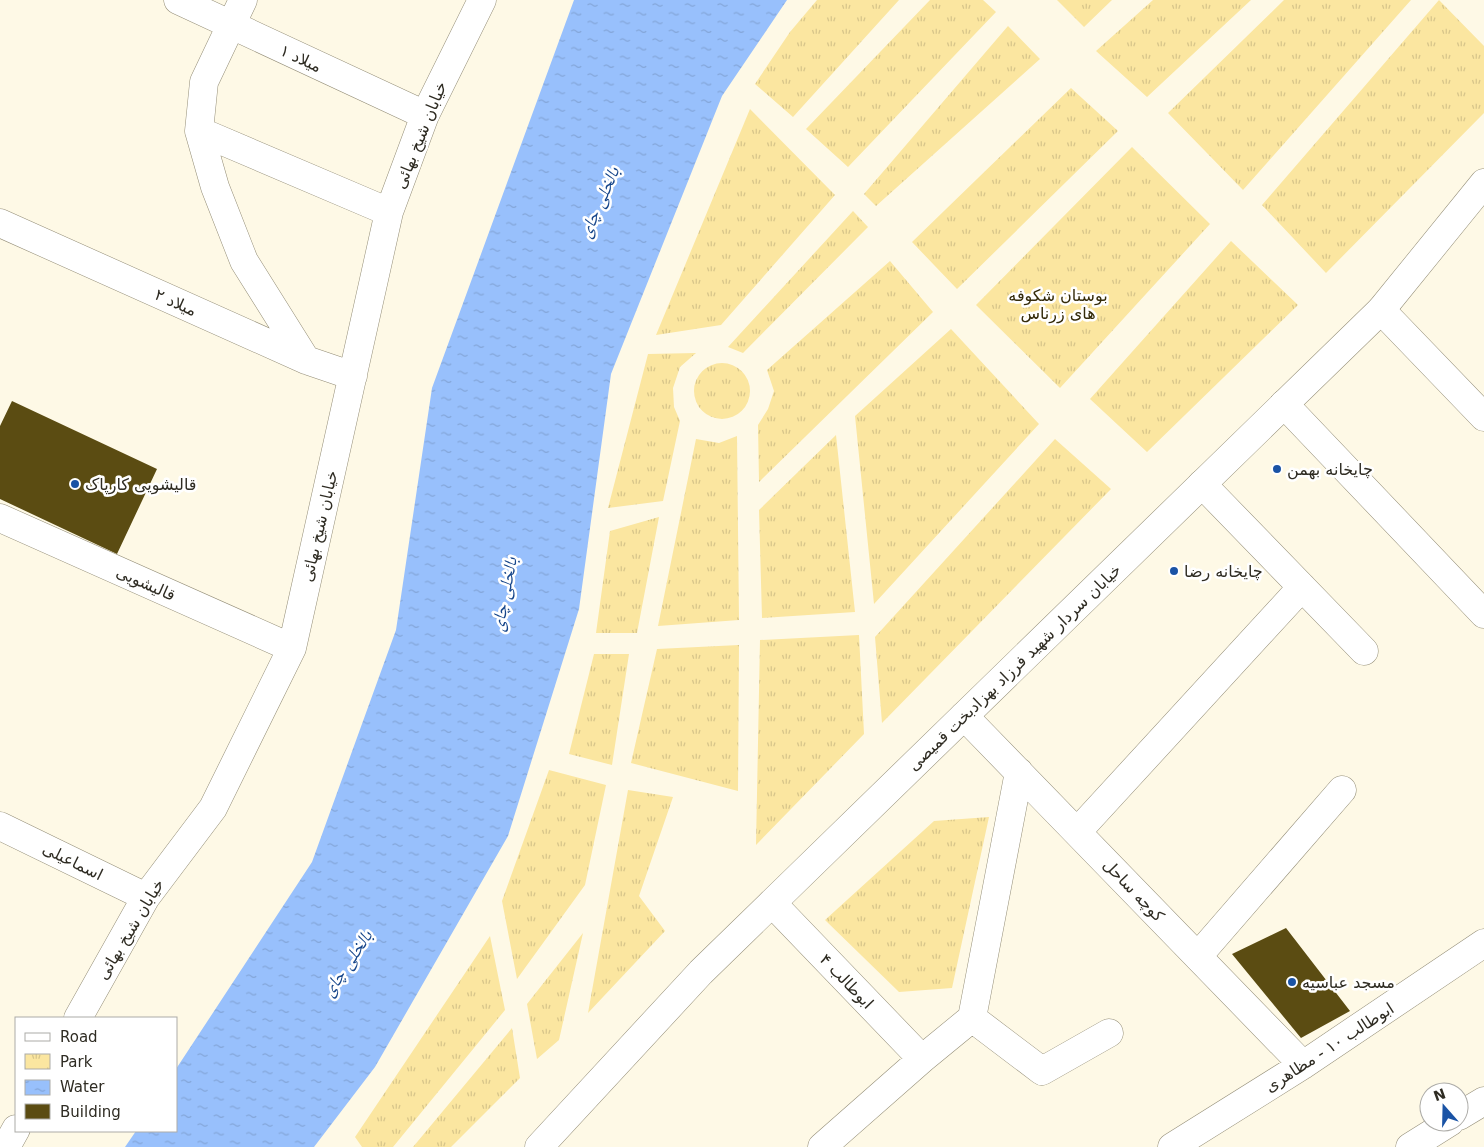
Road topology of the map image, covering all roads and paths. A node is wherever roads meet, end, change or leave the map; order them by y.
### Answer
1 (178, 0) edge
2 (243, 0) edge
3 (482, 0) edge
4 (232, 25) junction
5 (425, 115) junction
6 (199, 131) junction
7 (1484, 183) edge
8 (389, 212) junction
9 (0, 223) edge
10 (1381, 310) junction
11 (306, 360) junction
12 (353, 376) junction
13 (1284, 404) junction
14 (1484, 417) edge
15 (1202, 484) junction
16 (0, 518) edge
17 (1302, 588) junction
18 (1484, 614) edge
19 (292, 648) junction
20 (1364, 651) dead end
21 (964, 716) junction
22 (1019, 772) junction
23 (1342, 790) dead end
24 (0, 826) edge
25 (1077, 832) junction
26 (146, 897) junction
27 (772, 903) junction
28 (1484, 943) edge
29 (1198, 956) junction
30 (79, 1017) edge
31 (972, 1018) junction
32 (1109, 1033) dead end
33 (922, 1059) junction
34 (1304, 1065) junction
35 (1484, 1101) edge
36 (1469, 1110) edge
37 (15, 1131) edge
38 (1434, 1132) edge
39 (6, 1147) edge
40 (539, 1147) edge
41 (822, 1147) edge
42 (1172, 1147) edge
43 (1410, 1147) edge

1 - 4 street, میلاد ۱
2 - 4 street
3 - 5 street, خیابان شیخ بهائی
4 - 5 street, میلاد ۱
4 - 6 street
5 - 8 street, خیابان شیخ بهائی
6 - 8 street
6 - 11 street
7 - 10 street, خیابان سردار شهید فرزاد بهزاد‌بخت قمیصی
8 - 12 street, خیابان شیخ بهائی
9 - 11 street, میلاد ۲
10 - 13 street, خیابان سردار شهید فرزاد بهزاد‌بخت قمیصی
10 - 14 street
11 - 12 street, میلاد ۲
12 - 19 street, خیابان شیخ بهائی
13 - 15 street, خیابان سردار شهید فرزاد بهزاد‌بخت قمیصی
13 - 18 street
15 - 17 street
15 - 21 street, خیابان سردار شهید فرزاد بهزاد‌بخت قمیصی
16 - 19 street, قالیشویی
17 - 20 street
17 - 25 street
19 - 26 street, خیابان شیخ بهائی
21 - 22 street, کوچه ساحل
21 - 27 street, خیابان سردار شهید فرزاد بهزاد‌بخت قمیصی
22 - 25 street, کوچه ساحل
22 - 31 street
23 - 29 street
24 - 26 street, اسماعیلی
25 - 29 street, کوچه ساحل
26 - 30 street, خیابان شیخ بهائی
27 - 33 street, ابوطالب ۴
27 - 40 street, خیابان سردار شهید فرزاد بهزاد‌بخت قمیصی
28 - 34 street, ابوطالب ۱۰ - مظاهری
29 - 34 street, کوچه ساحل
31 - 32 street
31 - 33 street
33 - 41 street
34 - 42 street, ابوطالب ۱۰ - مظاهری
35 - 36 street
37 - 39 street
38 - 43 street

